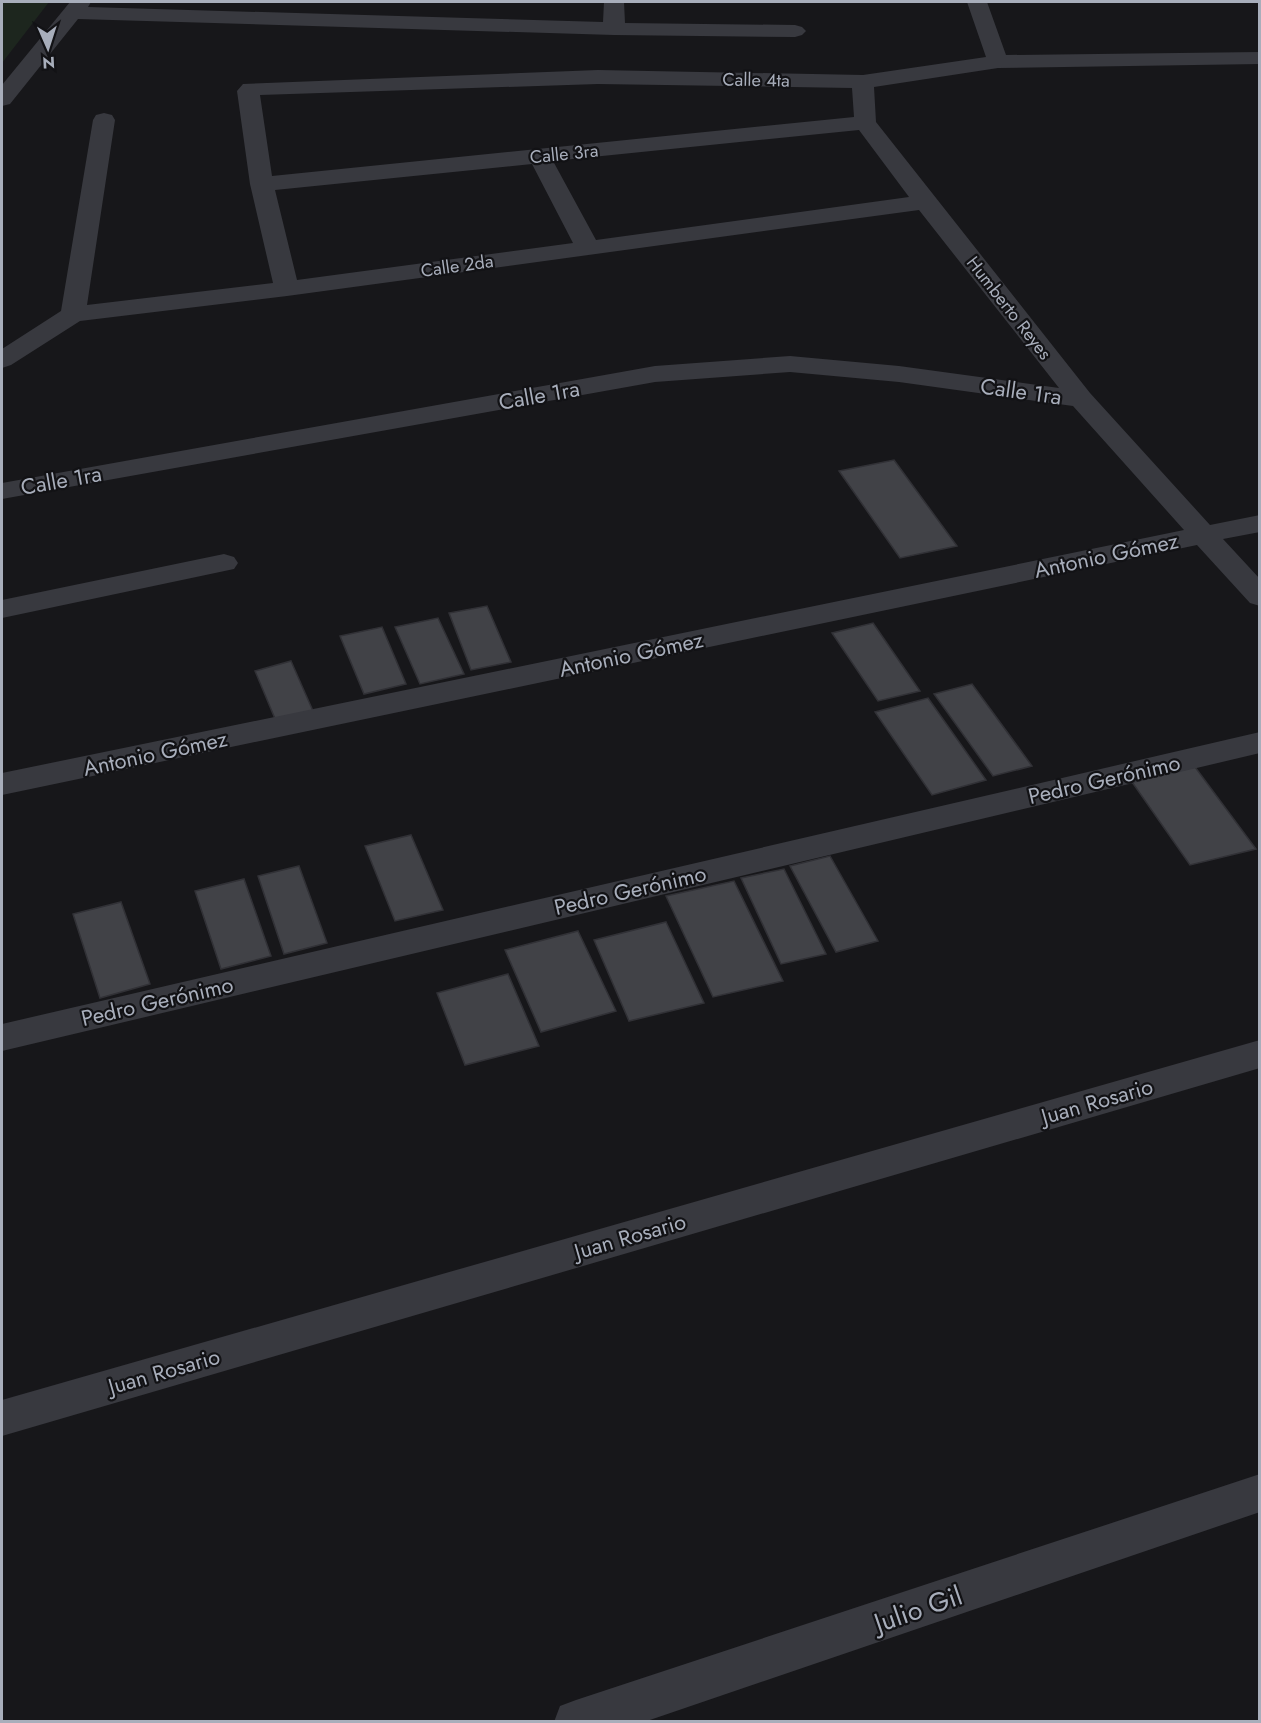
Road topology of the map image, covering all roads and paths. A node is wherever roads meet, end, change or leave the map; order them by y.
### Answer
1 (614, 2) edge
2 (977, 2) edge
3 (76, 7) edge
4 (614, 29) junction
5 (795, 31) dead end
6 (1260, 58) edge
7 (998, 62) junction
8 (863, 82) junction
9 (2, 99) edge
10 (104, 120) dead end
11 (865, 123) junction
12 (539, 156) junction
13 (262, 184) junction
14 (925, 202) junction
15 (588, 248) junction
16 (286, 289) junction
17 (73, 314) junction
18 (2, 360) edge
19 (1081, 399) junction
20 (2, 491) edge
21 (1260, 523) edge
22 (1202, 536) junction
23 (224, 563) dead end
24 (1260, 597) edge
25 (2, 609) edge
26 (1260, 742) edge
27 (2, 784) edge
28 (2, 1038) edge
29 (1260, 1054) edge
30 (2, 1418) edge
31 (1260, 1493) edge
32 (576, 1722) edge

1 - 4 street
2 - 7 street
3 - 4 street
3 - 9 street
4 - 5 street
6 - 7 street, Calle 4ta
7 - 8 street, Calle 4ta
8 - 11 street
8 - 13 street, Calle 4ta
10 - 17 street
11 - 12 street, Calle 3ra
11 - 14 street, Humberto Reyes
12 - 13 street, Calle 3ra
12 - 15 street
13 - 16 street
14 - 15 street, Calle 2da
14 - 19 street, Humberto Reyes
15 - 16 street, Calle 2da
16 - 17 street, Calle 2da
17 - 18 street, Calle 2da
19 - 20 street, Calle 1ra
19 - 22 street, Humberto Reyes
21 - 22 street, Antonio Gómez
22 - 24 street, Humberto Reyes
22 - 27 street, Antonio Gómez
23 - 25 street
26 - 28 street, Pedro Gerónimo
29 - 30 street, Juan Rosario
31 - 32 street, Julio Gil

